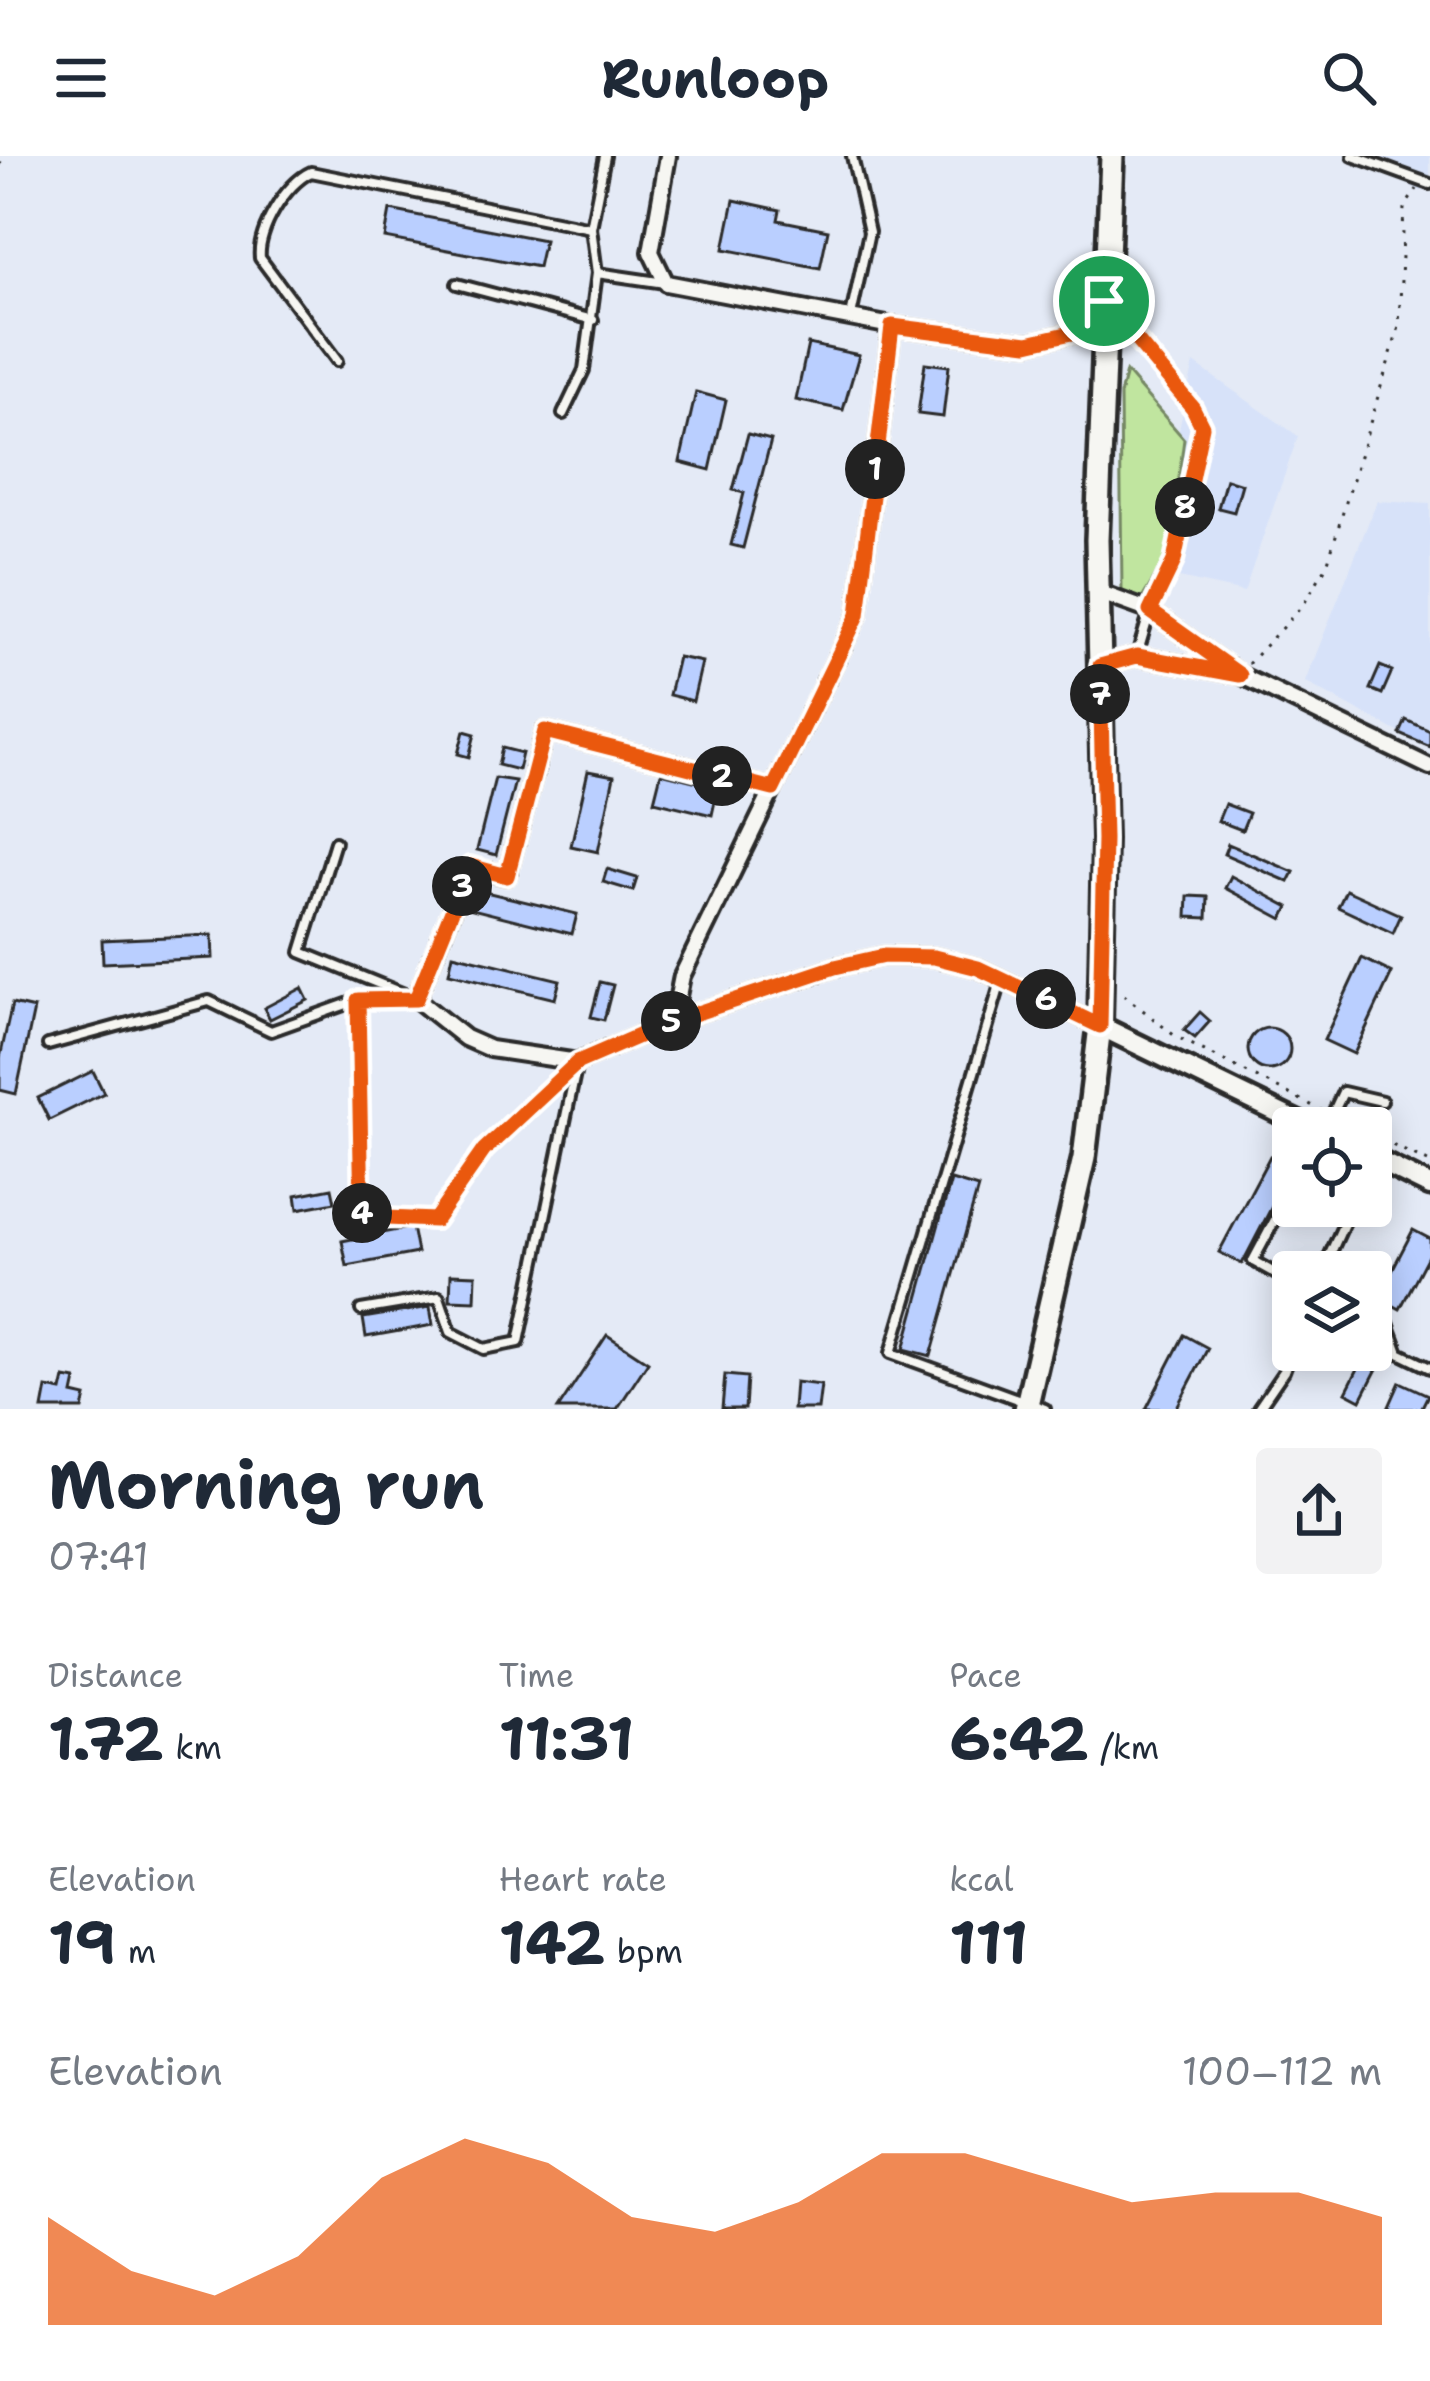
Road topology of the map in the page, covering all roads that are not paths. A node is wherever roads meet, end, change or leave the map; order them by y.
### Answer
1 (605, 156) edge
2 (668, 156) edge
3 (852, 156) edge
4 (1112, 156) edge
5 (1353, 156) edge
6 (1426, 183) edge
7 (590, 228) junction
8 (597, 273) junction
9 (666, 283) junction
10 (457, 284) dead end
11 (1104, 301) junction
12 (852, 314) junction
13 (593, 320) junction
14 (892, 326) junction
15 (1103, 337) junction
16 (337, 361) dead end
17 (563, 414) dead end
18 (1098, 592) junction
19 (1150, 611) junction
20 (1137, 656) junction
21 (1100, 666) junction
22 (1240, 675) junction
23 (1430, 767) edge
24 (773, 789) junction
25 (334, 842) dead end
26 (1002, 978) junction
27 (416, 999) junction
28 (358, 1000) junction
29 (673, 1021) junction
30 (1100, 1026) junction
31 (48, 1045) dead end
32 (578, 1062) junction
33 (1382, 1101) dead end
34 (1336, 1107) edge
35 (1272, 1110) edge
36 (1392, 1169) edge
37 (1430, 1186) edge
38 (1272, 1225) edge
39 (1272, 1272) edge
40 (361, 1310) dead end
41 (1392, 1334) edge
42 (1430, 1368) edge
43 (1284, 1371) edge
44 (1033, 1406) edge
45 (1258, 1409) edge

1 - 7 lane
2 - 9 street
3 - 12 lane
4 - 11 main road
5 - 6 lane
7 - 8 lane
7 - 16 lane
8 - 9 lane
8 - 13 lane
9 - 12 street
10 - 13 lane
11 - 15 main road
11 - 19 lane
12 - 14 street
13 - 17 lane
14 - 15 street
14 - 24 street
15 - 18 main road
18 - 19 street
18 - 21 main road
19 - 20 lane
19 - 22 street
20 - 21 street
20 - 22 street
21 - 30 main road
22 - 23 street
24 - 27 street
24 - 29 street
25 - 27 lane
26 - 29 street
26 - 30 street
26 - 44 lane
27 - 28 lane
27 - 32 street
28 - 31 lane
28 - 32 lane
29 - 32 street
30 - 35 street
30 - 44 main road
32 - 40 lane
33 - 34 lane
36 - 37 street
38 - 39 lane
41 - 42 lane
43 - 45 lane

